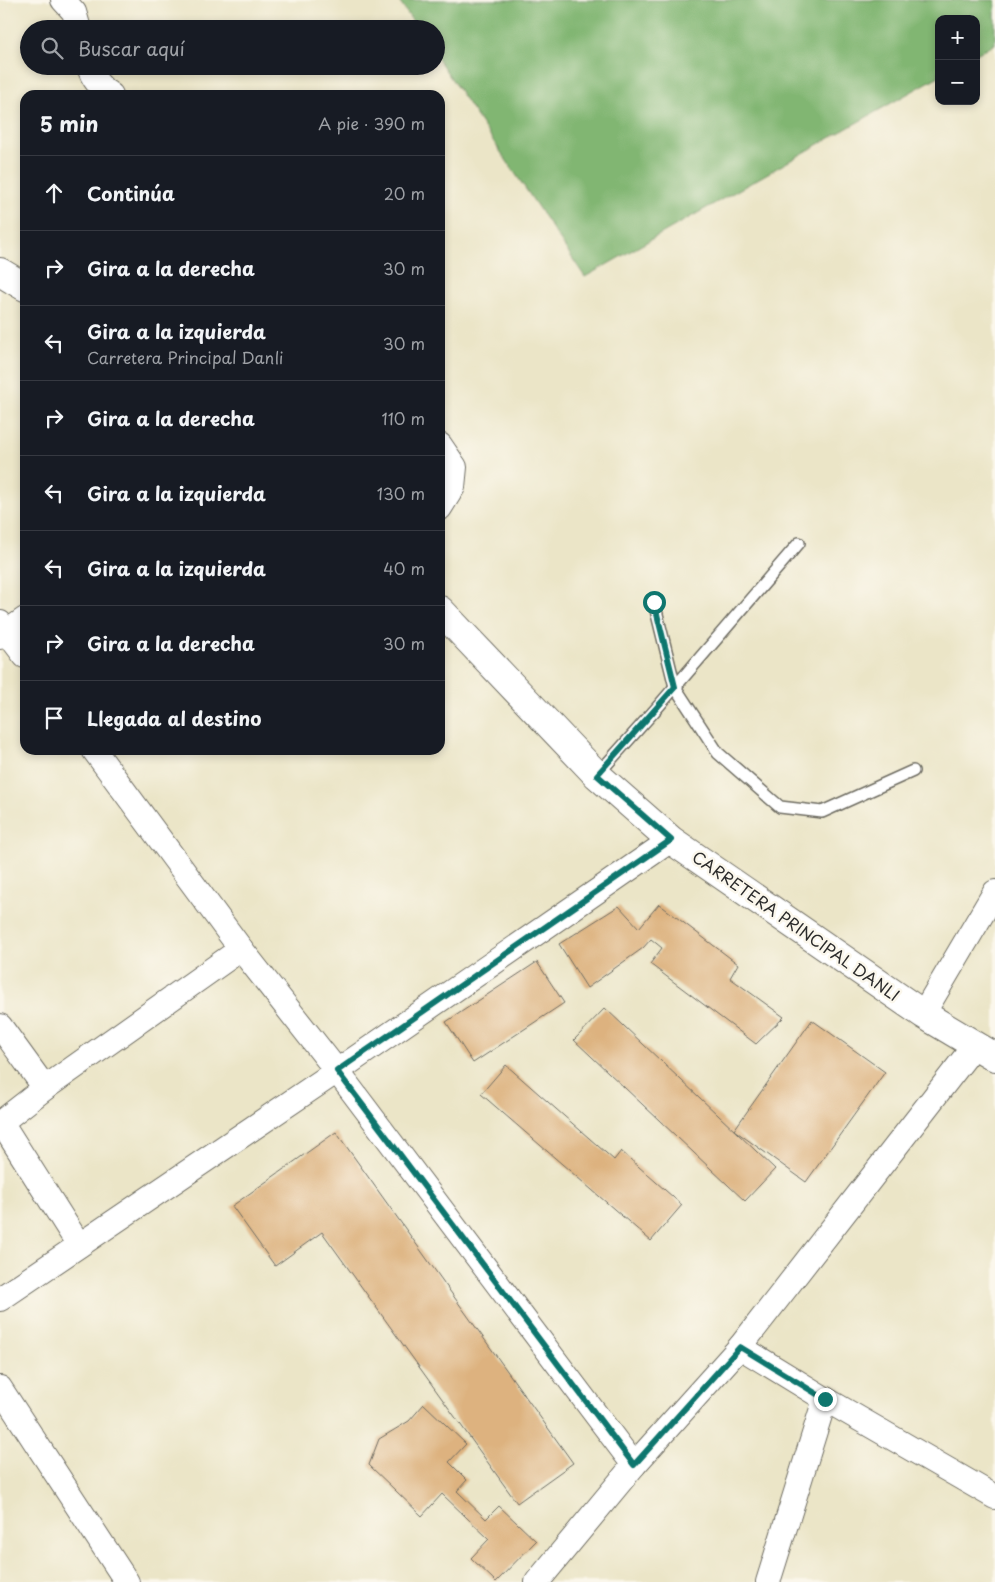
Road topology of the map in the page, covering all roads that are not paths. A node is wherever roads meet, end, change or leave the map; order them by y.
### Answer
1 (63, 0) edge
2 (76, 20) edge
3 (93, 75) edge
4 (104, 90) edge
5 (0, 272) edge
6 (20, 284) edge
7 (445, 452) edge
8 (445, 500) edge
9 (799, 543) dead end
10 (654, 602) dead end
11 (445, 615) edge
12 (8, 627) edge
13 (20, 647) edge
14 (675, 687) junction
15 (98, 755) edge
16 (913, 771) dead end
17 (597, 775) junction
18 (671, 840) junction
19 (995, 892) edge
20 (241, 949) junction
21 (923, 1014) junction
22 (0, 1026) edge
23 (985, 1052) edge
24 (337, 1071) junction
25 (45, 1088) junction
26 (1, 1122) edge
27 (79, 1245) junction
28 (0, 1299) edge
29 (740, 1347) junction
30 (0, 1388) edge
31 (825, 1399) junction
32 (634, 1465) junction
33 (995, 1497) edge
34 (127, 1582) edge
35 (537, 1582) edge
36 (768, 1582) edge

1 - 2 street
3 - 4 street
5 - 6 main road
7 - 8 street
9 - 14 lane
10 - 14 lane
11 - 17 main road, CARRETERA PRINCIPAL DANLI
12 - 13 street
14 - 16 lane
14 - 17 lane
15 - 20 street
17 - 18 main road, CARRETERA PRINCIPAL DANLI
18 - 21 main road, CARRETERA PRINCIPAL DANLI
18 - 24 street
19 - 21 street
20 - 24 street
20 - 25 street
21 - 23 main road, CARRETERA PRINCIPAL DANLI
22 - 25 street
23 - 29 street
24 - 27 street
24 - 32 street
25 - 26 street
26 - 27 street
27 - 28 street
29 - 31 street
29 - 32 street
30 - 34 street
31 - 33 street
31 - 36 street
32 - 35 street

